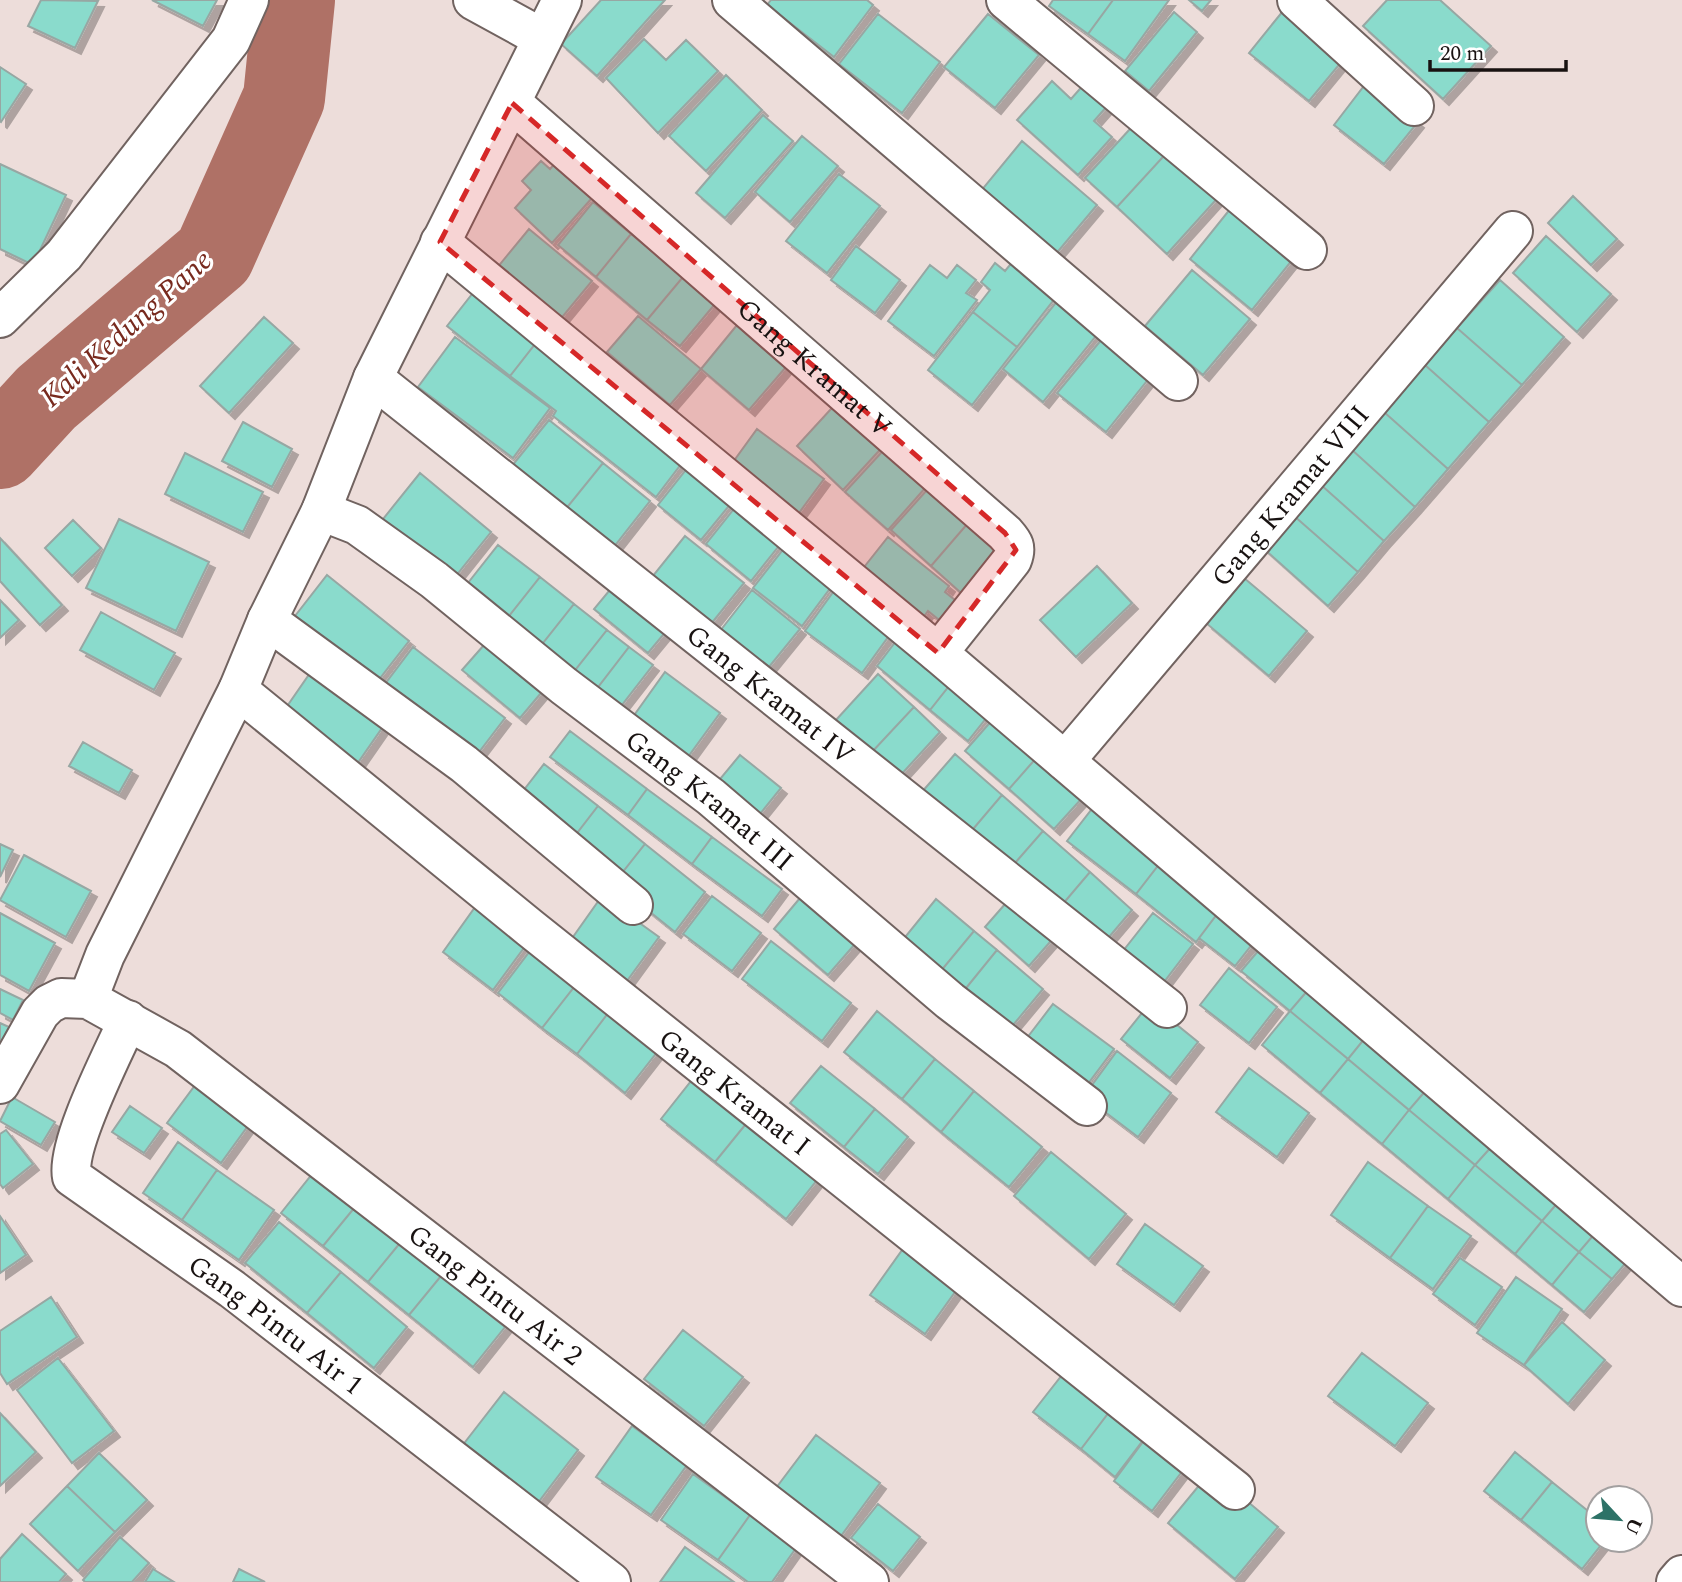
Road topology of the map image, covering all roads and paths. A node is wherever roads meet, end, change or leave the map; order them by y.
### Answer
1 (249, 0) edge
2 (472, 0) edge
3 (562, 0) edge
4 (732, 0) edge
5 (1006, 0) edge
6 (1297, 0) edge
7 (531, 31) junction
8 (512, 103) junction
9 (1414, 106) dead end
10 (1513, 231) dead end
11 (440, 242) junction
12 (1307, 250) dead end
13 (0, 318) edge
14 (373, 378) junction
15 (1178, 381) dead end
16 (321, 511) junction
17 (267, 620) junction
18 (938, 653) junction
19 (238, 690) junction
20 (1065, 761) junction
21 (633, 905) dead end
22 (95, 1006) junction
23 (1167, 1008) dead end
24 (0, 1083) edge
25 (1087, 1106) dead end
26 (1682, 1287) edge
27 (1236, 1490) dead end
28 (1682, 1575) edge
29 (611, 1582) edge
30 (869, 1582) edge
31 (1676, 1582) edge

1 - 13 street
2 - 7 street
3 - 7 street
4 - 15 street
5 - 12 street
6 - 9 street
7 - 8 street
8 - 11 street
8 - 18 street, Gang Kramat V
10 - 20 street, Gang Kramat VIII
11 - 14 street
11 - 18 street
14 - 16 street
14 - 23 street, Gang Kramat IV
16 - 17 street
16 - 25 street, Gang Kramat III
17 - 19 street
17 - 21 street
18 - 20 street
19 - 22 street
19 - 27 street, Gang Kramat I
20 - 26 street
22 - 24 street
22 - 29 street, Gang Pintu Air 1
22 - 30 street, Gang Pintu Air 2
28 - 31 street

